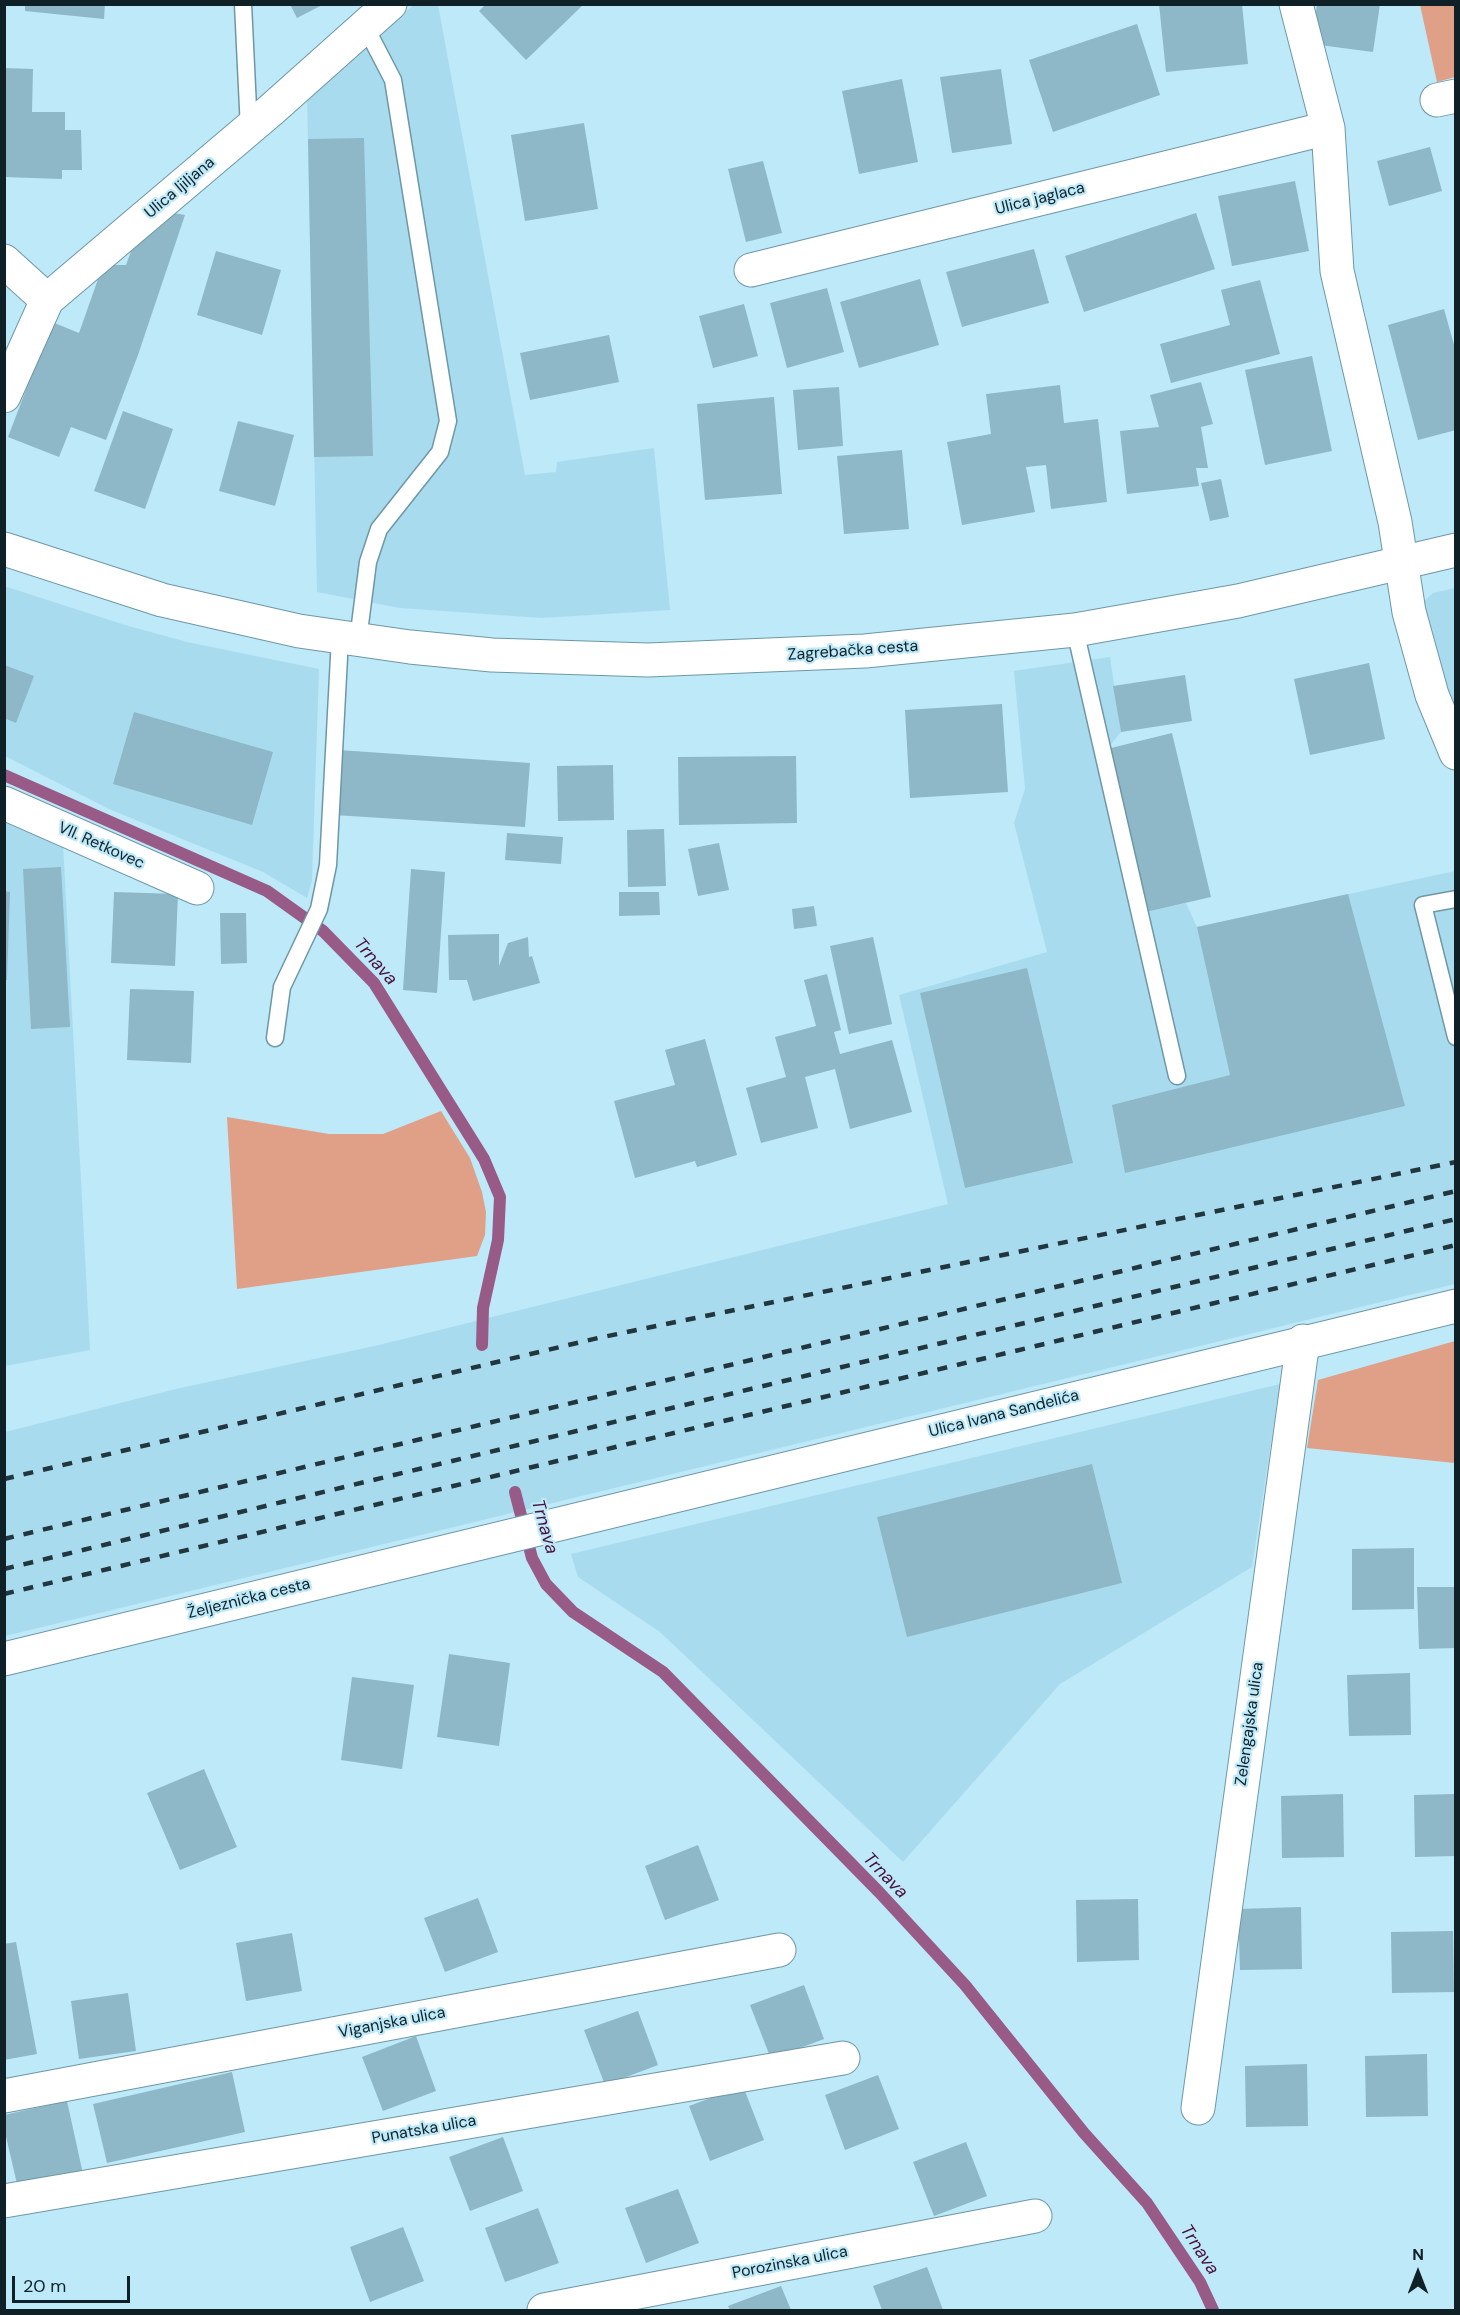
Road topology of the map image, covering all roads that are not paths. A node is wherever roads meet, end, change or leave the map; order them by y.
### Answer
1 (243, 4) edge
2 (390, 4) edge
3 (1296, 4) edge
4 (365, 26) junction
5 (1328, 128) junction
6 (249, 129) junction
7 (4, 261) edge
8 (751, 270) dead end
9 (47, 300) junction
10 (4, 396) edge
11 (4, 549) edge
12 (1455, 550) edge
13 (1402, 563) junction
14 (1075, 630) junction
15 (349, 639) junction
16 (1455, 753) edge
17 (4, 804) edge
18 (197, 888) dead end
19 (1455, 899) edge
20 (1455, 1037) edge
21 (275, 1038) dead end
22 (1177, 1076) dead end
23 (1455, 1306) edge
24 (1303, 1341) junction
25 (493, 1539) joint
26 (4, 1659) edge
27 (779, 1950) dead end
28 (843, 2058) dead end
29 (4, 2097) edge
30 (1198, 2108) dead end
31 (4, 2201) edge
32 (1035, 2216) dead end
33 (544, 2310) edge

1 - 6 lane
2 - 4 street, Ulica ljiljana
3 - 5 street
4 - 6 street, Ulica ljiljana
4 - 15 lane
5 - 8 street, Ulica jaglaca
5 - 13 street
6 - 9 street, Ulica ljiljana
7 - 9 street
9 - 10 street, Ulica ljiljana
11 - 15 street, Zagrebačka cesta
12 - 13 street, Zagrebačka cesta
13 - 14 street, Zagrebačka cesta
13 - 16 street
14 - 15 street, Zagrebačka cesta
14 - 22 lane
15 - 21 lane
17 - 18 street, VII. Retkovec
19 - 20 lane
23 - 24 street, Ulica Ivana Sandelića
24 - 25 street, Ulica Ivana Sandelića
24 - 30 street, Zelengajska ulica
25 - 26 street, Željeznička cesta
27 - 29 street, Viganjska ulica
28 - 31 street, Punatska ulica
32 - 33 street, Porozinska ulica

